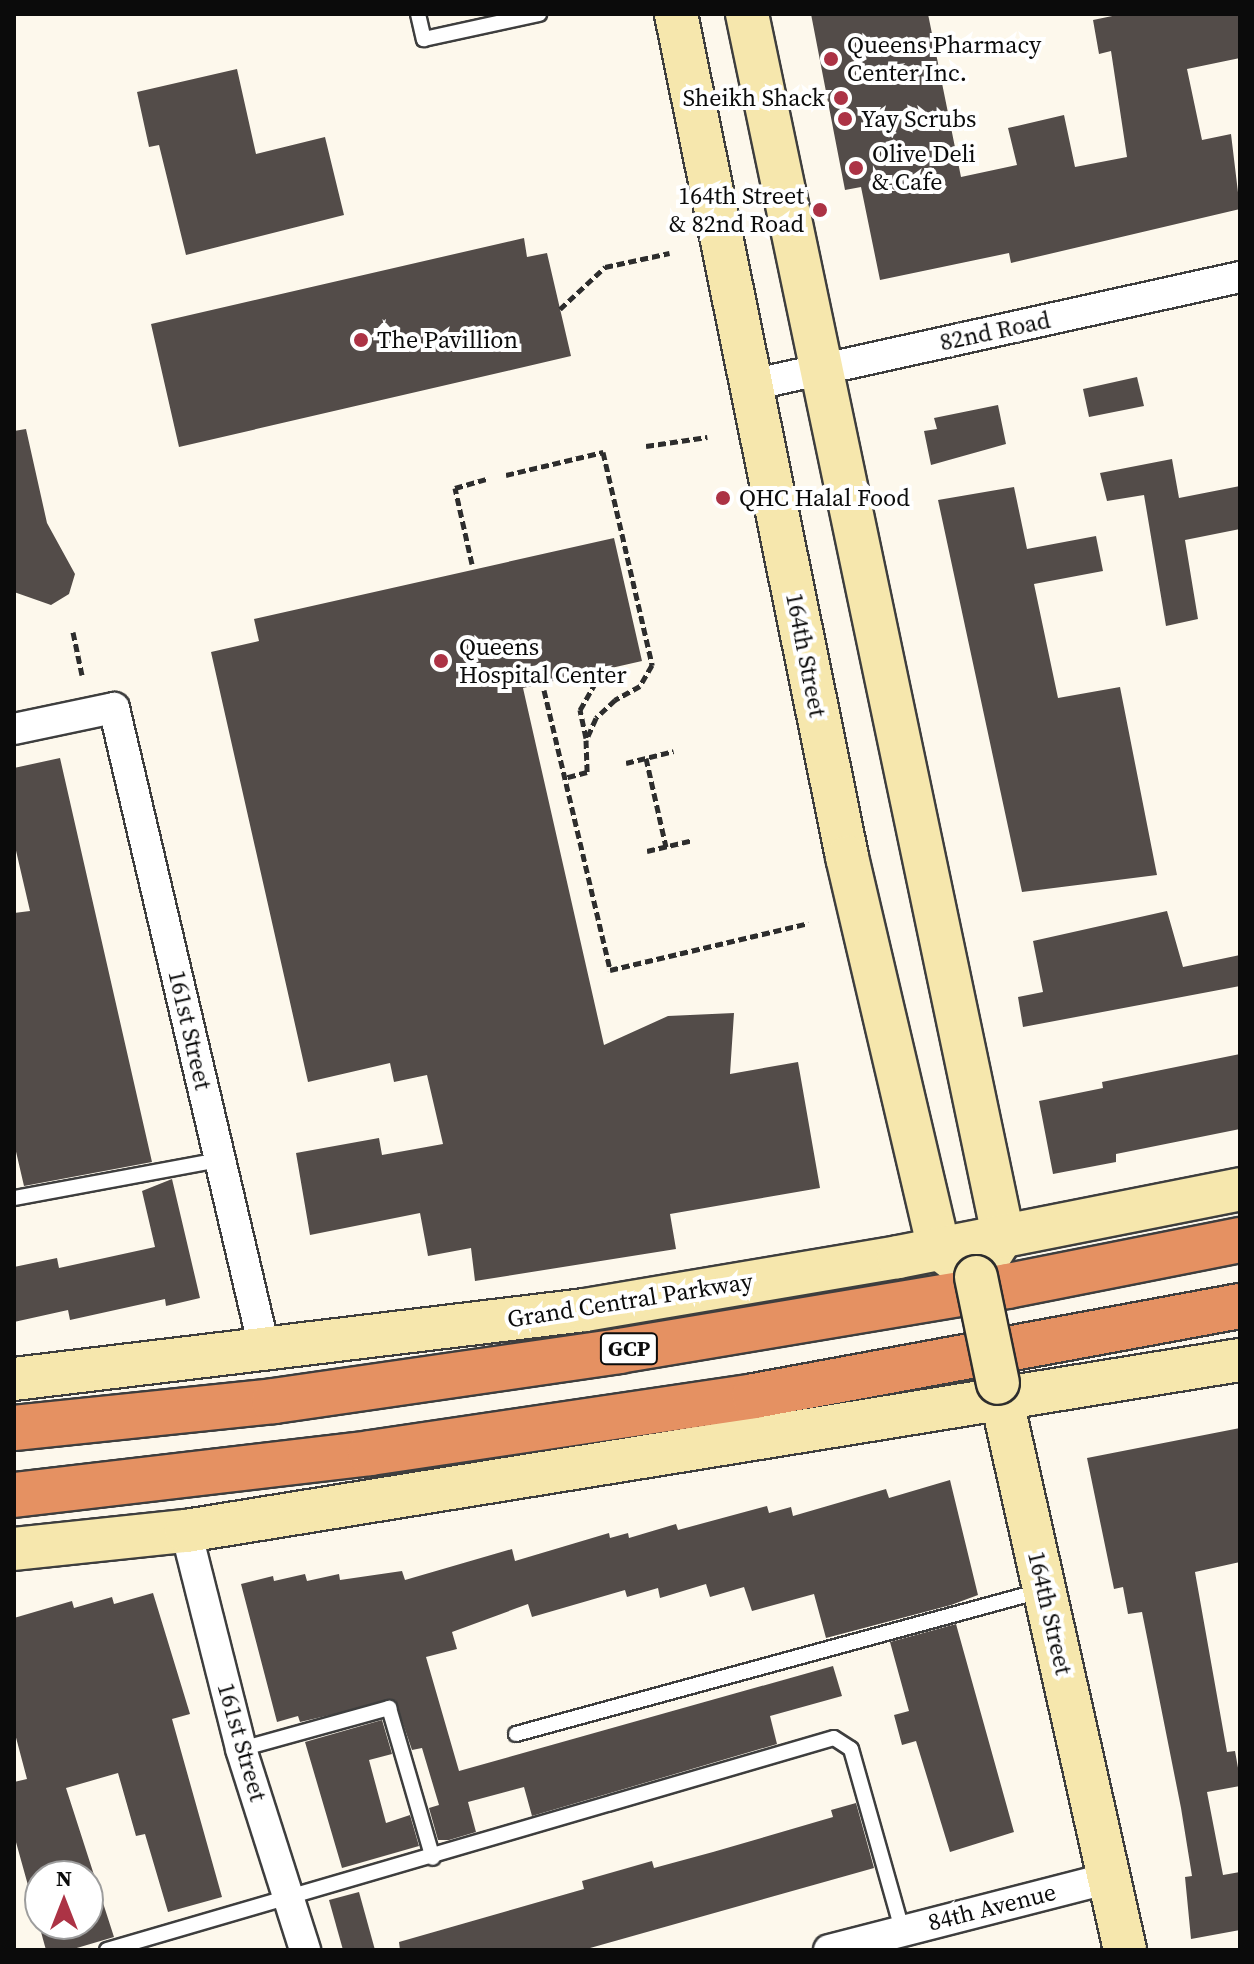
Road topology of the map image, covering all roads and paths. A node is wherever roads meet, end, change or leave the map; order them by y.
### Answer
1 (418, 14) edge
2 (539, 14) edge
3 (676, 14) edge
4 (747, 14) edge
5 (670, 253) dead end
6 (1240, 277) edge
7 (560, 309) dead end
8 (819, 370) junction
9 (751, 385) junction
10 (707, 437) dead end
11 (646, 446) dead end
12 (603, 452) junction
13 (610, 454) dead end
14 (506, 475) dead end
15 (487, 479) dead end
16 (472, 564) dead end
17 (73, 632) dead end
18 (601, 673) dead end
19 (82, 675) dead end
20 (544, 690) dead end
21 (14, 729) edge
22 (586, 740) junction
23 (674, 751) dead end
24 (646, 758) junction
25 (626, 763) dead end
26 (565, 778) junction
27 (693, 840) dead end
28 (666, 847) junction
29 (647, 851) dead end
30 (809, 923) dead end
31 (220, 1160) junction
32 (1240, 1189) edge
33 (14, 1198) edge
34 (1003, 1235) junction
35 (1240, 1240) edge
36 (939, 1248) junction
37 (976, 1277) junction
38 (1240, 1306) edge
39 (265, 1352) junction
40 (1240, 1360) edge
41 (14, 1379) edge
42 (1000, 1392) junction
43 (14, 1428) edge
44 (14, 1495) edge
45 (186, 1531) junction
46 (14, 1549) edge
47 (1044, 1590) junction
48 (516, 1734) dead end
49 (241, 1749) junction
50 (433, 1858) junction
51 (1109, 1878) junction
52 (291, 1898) junction
53 (902, 1929) junction
54 (107, 1950) edge
55 (305, 1950) edge
56 (829, 1950) edge
57 (1125, 1950) edge

1 - 2 lane
3 - 9 street, 164th Street
4 - 8 street
5 - 7 path
6 - 8 street, 82nd Road
8 - 9 street, 82nd Road
8 - 34 street
9 - 36 street, 164th Street
10 - 11 path
12 - 13 path
12 - 14 path
12 - 22 path
15 - 16 path
17 - 19 path
18 - 22 path
20 - 26 path
21 - 31 street, 161st Street
22 - 26 path
23 - 24 path
24 - 25 path
24 - 28 path
26 - 30 path
27 - 28 path
28 - 29 path
31 - 33 lane
31 - 39 street, 161st Street
32 - 34 street, Grand Central Parkway
34 - 36 street, Grand Central Parkway
34 - 37 street
35 - 43 highway, Grand Central Parkway / GCP
36 - 37 street
36 - 39 street, Grand Central Parkway
37 - 42 street, 164th Street, bridge
38 - 44 highway
39 - 41 street, Grand Central Parkway
40 - 42 street
42 - 45 street
42 - 47 street, 164th Street
45 - 46 street
45 - 49 street, 161st Street
47 - 48 lane
47 - 51 street, 164th Street
49 - 50 lane
49 - 52 street, 161st Street
50 - 52 lane
50 - 53 lane
51 - 53 street, 84th Avenue
51 - 57 street, 164th Street
52 - 54 lane
52 - 55 street, 161st Street
53 - 56 street, 84th Avenue

